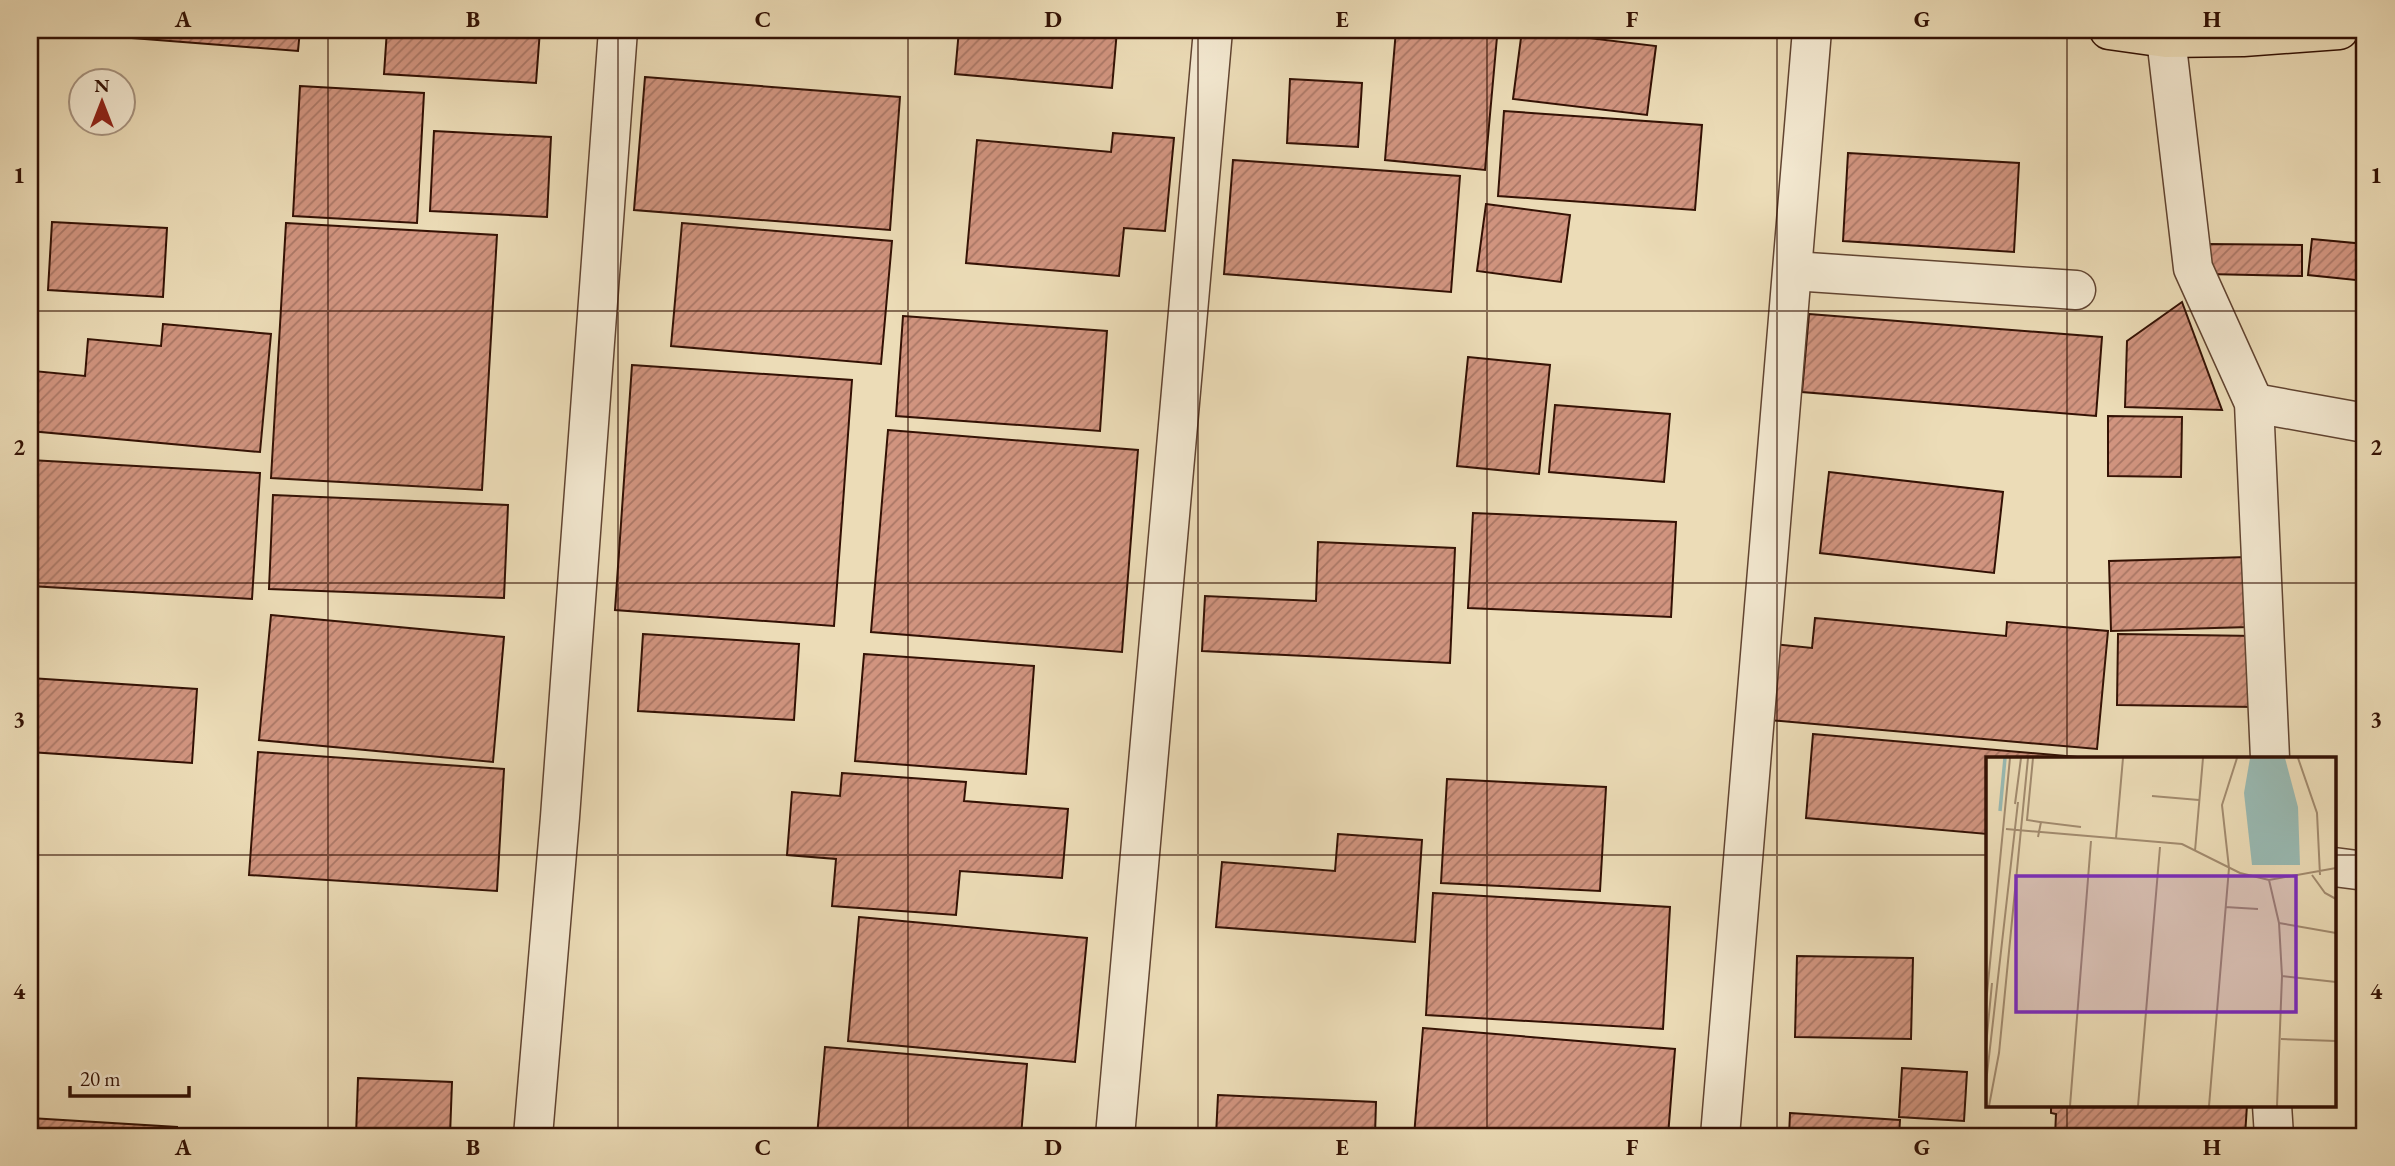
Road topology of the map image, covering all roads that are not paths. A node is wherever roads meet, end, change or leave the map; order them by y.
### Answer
1 (618, 30) edge
2 (1213, 30) edge
3 (1812, 30) edge
4 (2109, 30) edge
5 (2339, 30) edge
6 (2165, 38) junction
7 (1793, 271) junction
8 (2076, 290) dead end
9 (2254, 403) junction
10 (2365, 422) edge
11 (2270, 757) edge
12 (2336, 867) edge
13 (2365, 871) edge
14 (2272, 1106) edge
15 (534, 1136) edge
16 (1115, 1136) edge
17 (1720, 1136) edge
18 (2274, 1136) edge

1 - 15 street
2 - 16 street
3 - 7 street
4 - 6 main road
5 - 6 main road
6 - 9 street
7 - 8 street
7 - 17 street
9 - 10 street
9 - 11 street
12 - 13 street
14 - 18 street

